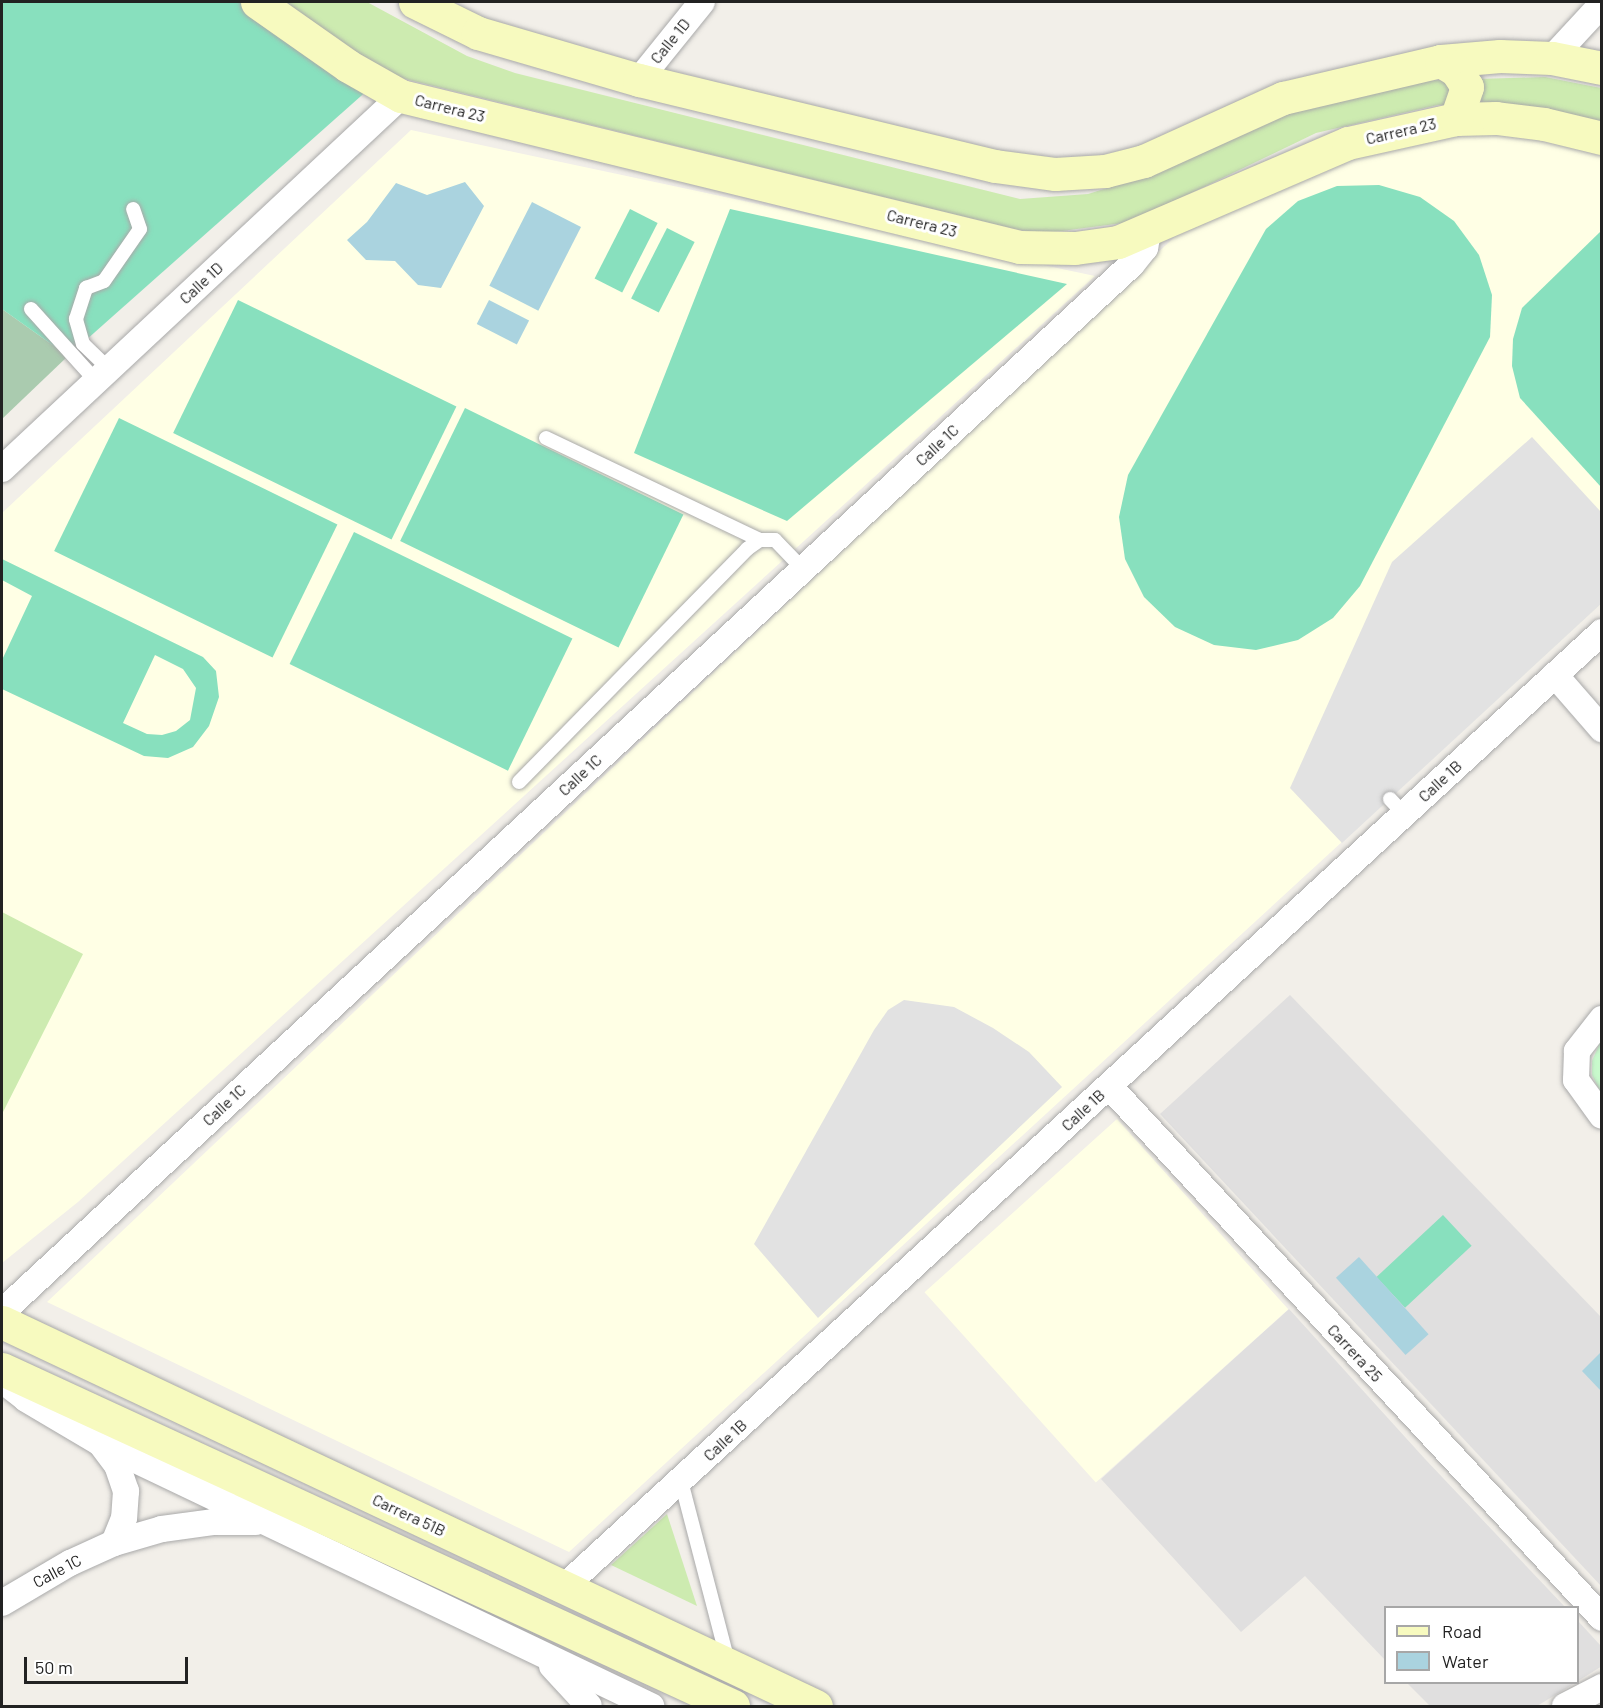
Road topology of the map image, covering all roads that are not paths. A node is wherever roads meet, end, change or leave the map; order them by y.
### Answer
1 (257, 2) edge
2 (415, 2) edge
3 (702, 2) edge
4 (1602, 4) edge
5 (1552, 58) junction
6 (1441, 60) junction
7 (1602, 68) edge
8 (639, 80) junction
9 (400, 96) junction
10 (1456, 119) junction
11 (1602, 138) edge
12 (133, 209) dead end
13 (1148, 232) junction
14 (31, 309) dead end
15 (102, 375) junction
16 (546, 438) dead end
17 (2, 469) edge
18 (760, 540) junction
19 (803, 569) junction
20 (1602, 632) edge
21 (1554, 675) junction
22 (1602, 729) edge
23 (519, 782) dead end
24 (1602, 1019) edge
25 (1109, 1086) junction
26 (1602, 1116) edge
27 (2, 1311) edge
28 (2, 1322) edge
29 (2, 1369) edge
30 (2, 1380) edge
31 (100, 1443) junction
32 (681, 1481) junction
33 (264, 1522) junction
34 (114, 1543) junction
35 (563, 1588) junction
36 (2, 1603) edge
37 (1602, 1618) edge
38 (543, 1657) junction
39 (729, 1666) junction
40 (1602, 1687) edge
41 (589, 1707) edge
42 (651, 1707) edge
43 (733, 1707) edge
44 (816, 1707) edge
45 (1565, 1707) edge

1 - 9 main road, Carrera 23
2 - 8 main road
3 - 8 street, Calle 1D
4 - 5 street
5 - 6 main road
5 - 7 main road
6 - 8 main road
6 - 10 main road
9 - 13 main road, Carrera 23
9 - 15 street, Calle 1D
10 - 11 main road, Carrera 23
10 - 13 main road, Carrera 23
12 - 15 lane
13 - 19 street, Calle 1C
14 - 15 lane
15 - 17 street, Calle 1D
16 - 18 lane
18 - 19 lane
18 - 23 lane
19 - 27 street, Calle 1C
20 - 21 street, Calle 1B
21 - 22 street
21 - 25 street, Calle 1B
24 - 26 street
25 - 32 street, Calle 1B
25 - 37 street, Carrera 25
28 - 35 main road, Carrera 51B
29 - 43 main road
30 - 31 street
31 - 33 street
31 - 34 street
32 - 35 street, Calle 1B
32 - 39 lane
33 - 34 street, Calle 1C
33 - 38 street
34 - 36 street, Calle 1C
35 - 39 main road, Carrera 51B
38 - 41 street
38 - 42 street
39 - 44 main road, Carrera 51B
40 - 45 street

